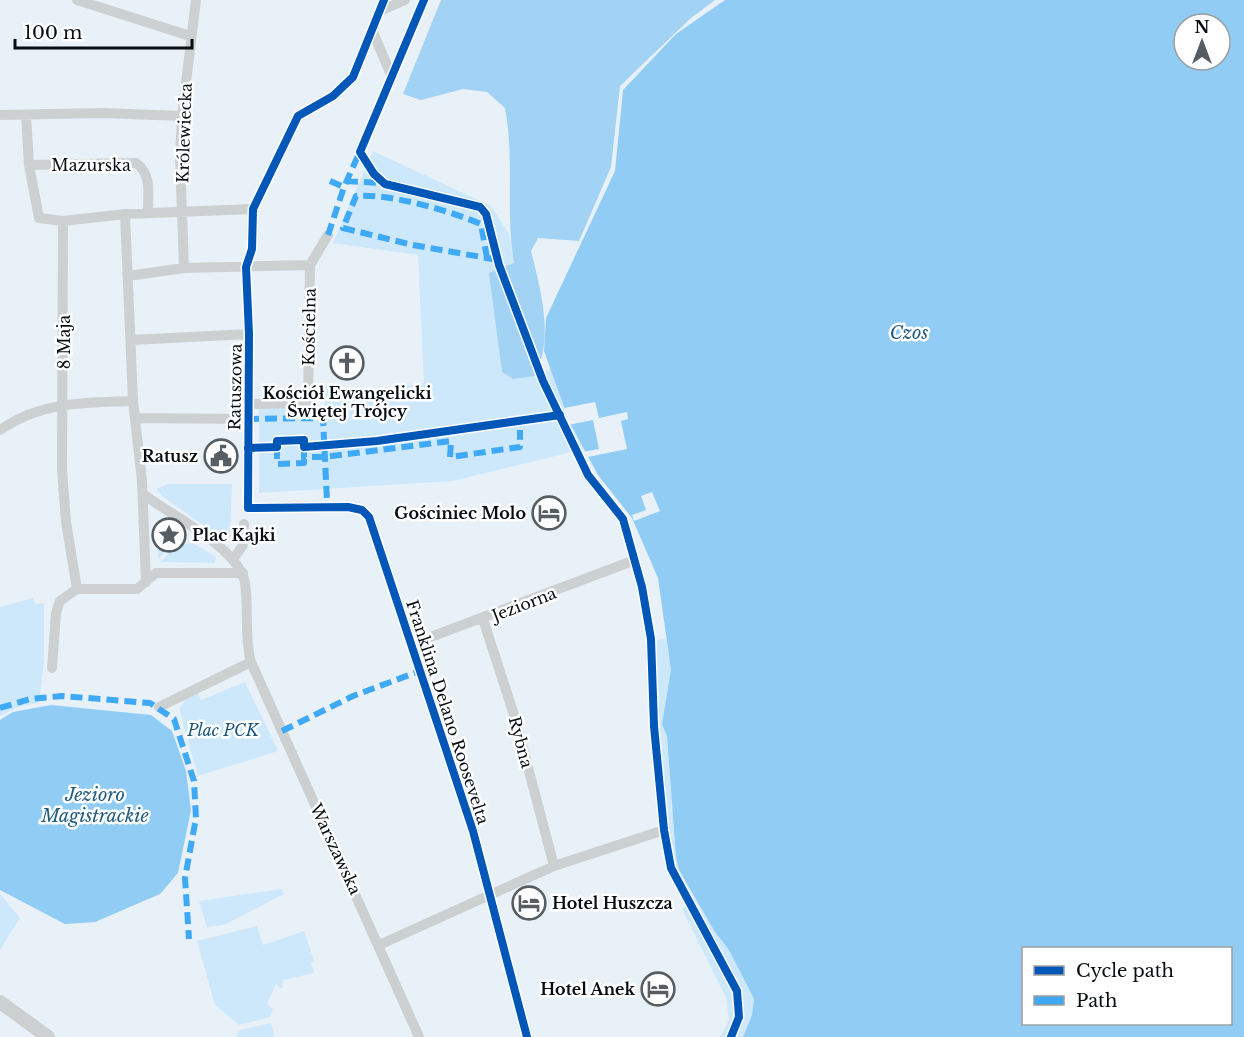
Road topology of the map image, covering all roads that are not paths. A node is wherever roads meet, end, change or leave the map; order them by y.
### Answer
1 (77, 0) edge
2 (196, 0) edge
3 (405, 0) edge
4 (382, 5) edge
5 (372, 30) junction
6 (190, 36) junction
7 (392, 77) dead end
8 (0, 115) edge
9 (26, 115) junction
10 (182, 116) junction
11 (29, 165) junction
12 (253, 209) junction
13 (148, 211) junction
14 (183, 212) junction
15 (125, 214) junction
16 (63, 221) junction
17 (328, 235) dead end
18 (310, 265) junction
19 (246, 267) junction
20 (184, 268) junction
21 (128, 276) junction
22 (249, 334) junction
23 (131, 340) junction
24 (133, 401) junction
25 (62, 404) junction
26 (249, 404) junction
27 (136, 418) junction
28 (247, 419) junction
29 (0, 430) edge
30 (143, 494) junction
31 (248, 508) joint
32 (244, 524) dead end
33 (234, 558) junction
34 (635, 560) dead end
35 (243, 573) junction
36 (146, 582) junction
37 (77, 589) junction
38 (483, 619) junction
39 (412, 645) junction
40 (251, 662) junction
41 (52, 668) dead end
42 (159, 707) dead end
43 (663, 830) dead end
44 (554, 866) junction
45 (490, 895) junction
46 (379, 945) junction
47 (0, 1002) edge
48 (48, 1037) edge
49 (419, 1037) edge
50 (527, 1037) edge

1 - 6 street
2 - 6 street, Królewiecka
3 - 4 street
4 - 5 street
5 - 7 street
5 - 12 street
6 - 10 street, Królewiecka
8 - 9 street
9 - 10 street
9 - 11 street
10 - 14 street, Królewiecka
11 - 13 street, Mazurska
11 - 16 street
12 - 14 street
12 - 19 street, Ratuszowa
13 - 14 street
13 - 15 street
14 - 20 street, Królewiecka
15 - 16 street
15 - 21 street
16 - 25 street, 8 Maja
17 - 18 street
18 - 19 street
18 - 26 street, Kościelna
19 - 20 street
19 - 22 street, Ratuszowa
20 - 21 street
21 - 23 street
22 - 23 street
22 - 26 street, Ratuszowa
23 - 24 street
24 - 25 street
24 - 27 street
25 - 29 street
25 - 37 street, 8 Maja
26 - 28 street, Ratuszowa
27 - 28 street
27 - 30 street
28 - 31 street, Ratuszowa
30 - 33 street
30 - 36 street
31 - 39 street, Franklina Delano Roosevelta
32 - 33 street
33 - 35 street
34 - 38 street, Jeziorna
35 - 36 street
35 - 40 street
36 - 37 street
37 - 41 street
38 - 39 street, Jeziorna
38 - 44 street, Rybna
39 - 45 street, Franklina Delano Roosevelta
40 - 42 street
40 - 46 street, Warszawska
43 - 44 street
44 - 45 street
45 - 46 street
45 - 50 street, Franklina Delano Roosevelta
46 - 49 street, Warszawska
47 - 48 street

